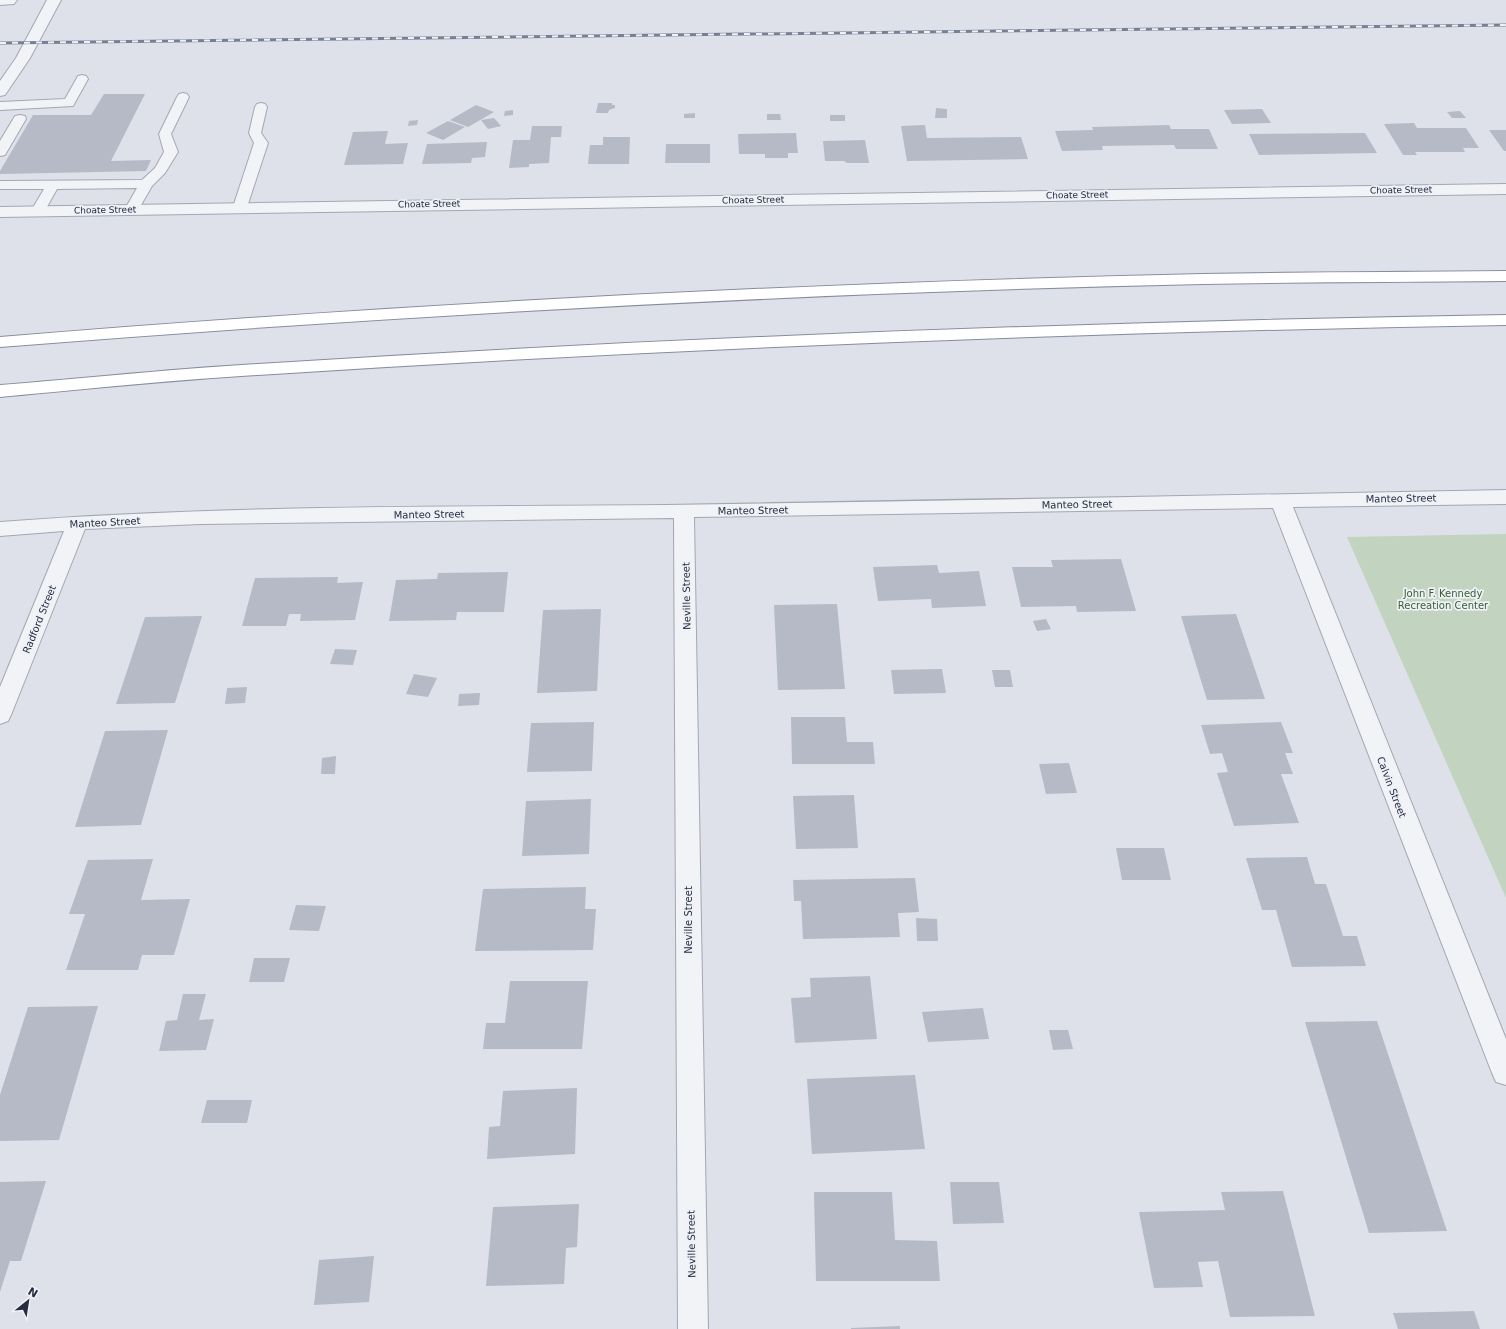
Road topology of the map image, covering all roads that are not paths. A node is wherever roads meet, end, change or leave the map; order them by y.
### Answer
1 (11, 0) edge
2 (54, 0) edge
3 (0, 2) edge
4 (82, 78) dead end
5 (4, 79) edge
6 (0, 92) edge
7 (183, 97) dead end
8 (0, 106) edge
9 (261, 107) dead end
10 (20, 118) dead end
11 (0, 152) edge
12 (146, 184) junction
13 (0, 185) edge
14 (53, 185) junction
15 (1506, 189) edge
16 (240, 207) junction
17 (132, 209) junction
18 (38, 211) junction
19 (0, 212) edge
20 (1506, 276) edge
21 (1506, 320) edge
22 (0, 342) edge
23 (0, 391) edge
24 (1506, 497) edge
25 (1280, 500) junction
26 (684, 511) junction
27 (77, 523) junction
28 (0, 529) edge
29 (0, 716) edge
30 (1506, 1073) edge
31 (693, 1329) edge

1 - 3 lane
2 - 5 street
4 - 8 lane
5 - 6 street
7 - 12 lane
9 - 16 lane
10 - 11 lane
12 - 14 lane
12 - 17 lane
13 - 14 lane
14 - 18 lane
15 - 16 street, Choate Street
16 - 17 street, Choate Street
17 - 18 street, Choate Street
18 - 19 street, Choate Street
20 - 22 highway
21 - 23 highway
24 - 25 street, Manteo Street
25 - 26 street, Manteo Street
25 - 30 street, Calvin Street
26 - 27 street, Manteo Street
26 - 31 street, Neville Street
27 - 28 street, Manteo Street
27 - 29 street, Radford Street

